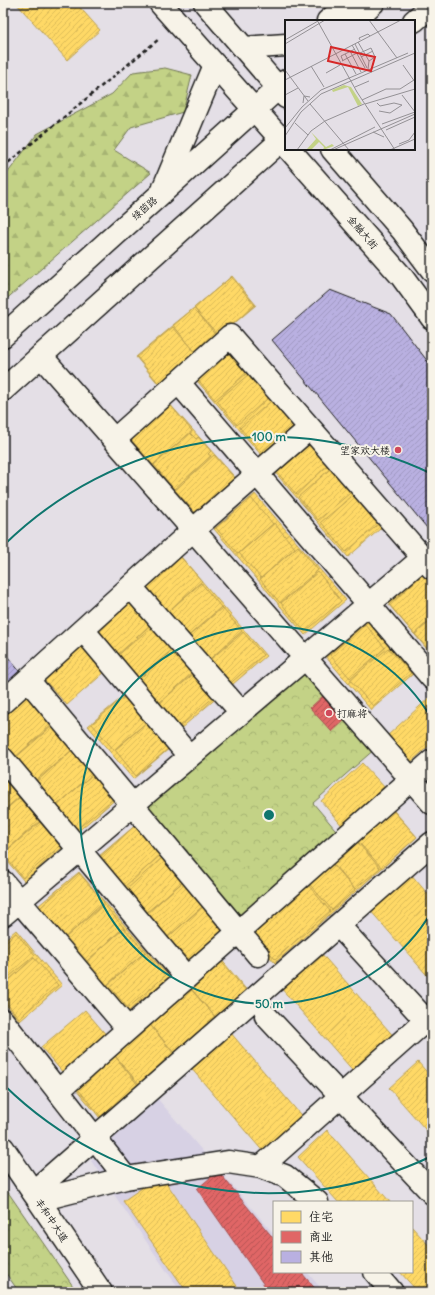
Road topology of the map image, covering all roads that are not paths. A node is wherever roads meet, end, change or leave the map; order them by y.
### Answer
1 (160, 3) edge
2 (205, 3) edge
3 (349, 3) edge
4 (373, 3) edge
5 (432, 5) edge
6 (329, 20) edge
7 (354, 20) edge
8 (415, 20) edge
9 (285, 45) edge
10 (244, 48) junction
11 (215, 64) junction
12 (284, 89) edge
13 (255, 110) junction
14 (285, 142) edge
15 (285, 144) edge
16 (292, 150) edge
17 (333, 150) edge
18 (161, 193) junction
19 (432, 270) edge
20 (432, 318) edge
21 (3, 336) edge
22 (41, 356) junction
23 (178, 382) junction
24 (3, 390) edge
25 (310, 428) junction
26 (115, 439) junction
27 (258, 475) junction
28 (193, 530) junction
29 (428, 563) edge
30 (131, 587) junction
31 (368, 604) junction
32 (83, 630) junction
33 (305, 657) junction
34 (432, 678) edge
35 (28, 680) junction
36 (3, 702) edge
37 (241, 712) junction
38 (189, 756) junction
39 (3, 759) edge
40 (432, 761) edge
41 (411, 779) junction
42 (432, 803) edge
43 (134, 804) junction
44 (432, 843) edge
45 (80, 850) junction
46 (3, 882) edge
47 (20, 901) junction
48 (3, 915) edge
49 (338, 925) junction
50 (238, 932) junction
51 (258, 956) dead end
52 (186, 977) junction
53 (266, 1016) dead end
54 (3, 1021) edge
55 (430, 1021) edge
56 (128, 1029) junction
57 (58, 1091) junction
58 (341, 1096) junction
59 (94, 1138) junction
60 (3, 1148) edge
61 (261, 1167) junction
62 (126, 1178) junction
63 (432, 1194) edge
64 (36, 1196) junction
65 (316, 1201) edge
66 (376, 1273) edge
67 (101, 1292) edge
68 (392, 1292) edge

1 - 11 street, 金融大街
2 - 10 street
3 - 6 street
4 - 7 street
5 - 8 street
9 - 10 street
10 - 12 street
11 - 13 street, 金融大街
11 - 18 street
12 - 13 street, 绿茵路
13 - 14 street, 金融大街
13 - 18 street, 绿茵路
15 - 22 street
16 - 20 street, 金融大街
17 - 19 street
18 - 21 street, 绿茵路
22 - 24 street
22 - 26 street
23 - 25 street
23 - 26 street
23 - 27 street
25 - 27 street
25 - 29 street
26 - 28 street
27 - 28 street
27 - 31 street
28 - 30 street
28 - 33 street
29 - 31 street
30 - 32 street
30 - 37 street
31 - 33 street
31 - 34 street
32 - 35 street
32 - 38 street
33 - 37 street
33 - 41 street
35 - 36 street
35 - 43 street
37 - 38 street
38 - 43 street
39 - 45 street
40 - 41 street
41 - 42 street
41 - 50 street
43 - 45 street
43 - 50 street
44 - 49 street
45 - 47 street
45 - 52 street
46 - 47 street
47 - 48 street
47 - 56 street
49 - 55 street
49 - 59 street
50 - 51 street
50 - 52 street
52 - 56 street
53 - 58 street
54 - 57 street
55 - 58 street
56 - 57 street
57 - 59 street
58 - 61 street
58 - 63 street
59 - 62 street
59 - 64 street
60 - 64 street, 丰和中大道
61 - 62 street
61 - 65 street
62 - 64 street
64 - 67 street, 丰和中大道
66 - 68 street

